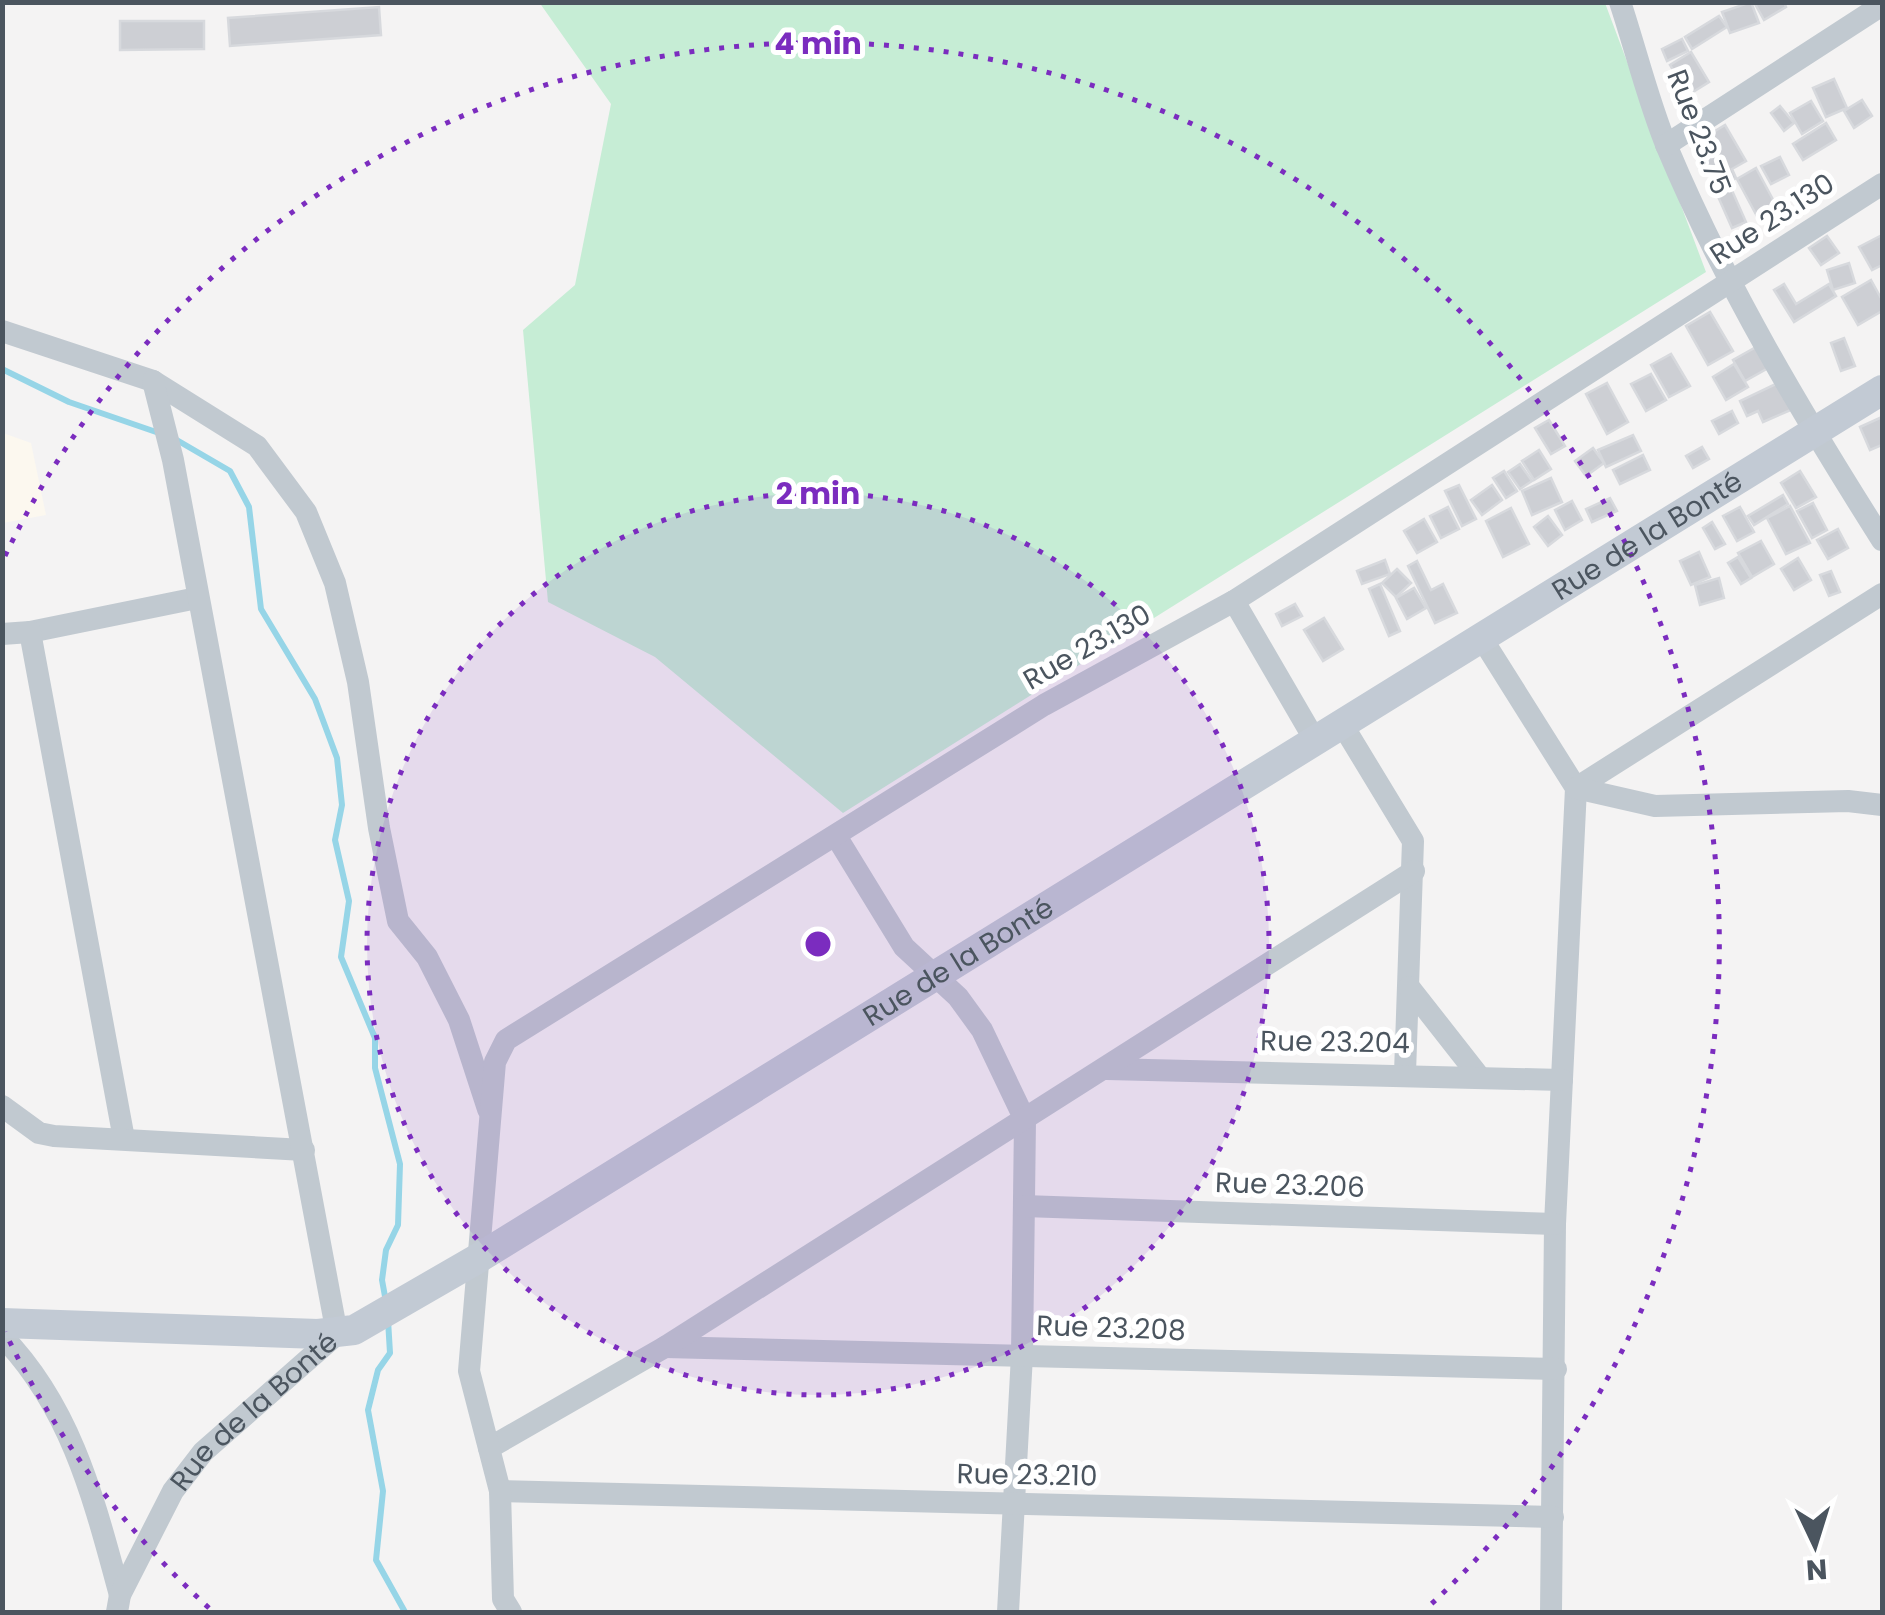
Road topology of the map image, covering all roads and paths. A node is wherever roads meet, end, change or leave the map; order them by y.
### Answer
1 (1620, 2) edge
2 (1882, 5) edge
3 (1666, 144) junction
4 (1882, 184) edge
5 (1730, 281) junction
6 (2, 331) edge
7 (1882, 390) edge
8 (156, 391) junction
9 (1813, 430) junction
10 (1882, 540) edge
11 (1882, 594) edge
12 (197, 598) junction
13 (1234, 601) junction
14 (30, 632) junction
15 (2, 634) edge
16 (1480, 637) junction
17 (1342, 724) junction
18 (1316, 742) junction
19 (1576, 788) junction
20 (1882, 805) edge
21 (836, 836) junction
22 (1414, 871) junction
23 (930, 975) junction
24 (1409, 987) junction
25 (1107, 1068) junction
26 (1405, 1073) junction
27 (1478, 1076) junction
28 (1562, 1080) junction
29 (2, 1106) edge
30 (490, 1117) junction
31 (1025, 1120) junction
32 (124, 1138) junction
33 (304, 1150) junction
34 (1024, 1206) junction
35 (1555, 1224) junction
36 (477, 1258) junction
37 (2, 1323) edge
38 (345, 1331) junction
39 (2, 1336) edge
40 (665, 1347) junction
41 (1022, 1355) junction
42 (1556, 1369) junction
43 (489, 1448) junction
44 (500, 1491) junction
45 (1012, 1504) junction
46 (1552, 1517) junction
47 (119, 1604) edge
48 (512, 1612) edge
49 (1008, 1612) edge
50 (1552, 1612) edge

1 - 3 street, Rue 23.75
2 - 3 street
3 - 5 street, Rue 23.75
4 - 5 street, Rue 23.130
5 - 9 street, Rue 23.75
5 - 13 street, Rue 23.130
6 - 8 street
7 - 9 street, Rue de la Bonté
8 - 12 street
8 - 30 street
9 - 10 street, Rue 23.75
9 - 16 street, Rue de la Bonté
11 - 19 street
12 - 14 street
12 - 33 street
13 - 18 street
13 - 21 street, Rue 23.130
14 - 15 street
14 - 32 street
16 - 17 street, Rue de la Bonté
16 - 19 street
17 - 18 street, Rue de la Bonté
17 - 22 street
18 - 23 street, Rue de la Bonté
19 - 20 street
19 - 28 street
21 - 23 street
21 - 30 street, Rue 23.130
22 - 24 street
22 - 25 street
23 - 31 street
23 - 36 street, Rue de la Bonté
24 - 26 street
24 - 27 street
25 - 26 street, Rue 23.204
25 - 31 street
26 - 27 street, Rue 23.204
27 - 28 street, Rue 23.204
28 - 35 street
29 - 32 street
30 - 36 street, Rue 23.130
31 - 34 street
31 - 40 street
32 - 33 street
33 - 38 street
34 - 35 street, Rue 23.206
34 - 41 street
35 - 42 street
36 - 38 street, Rue de la Bonté
36 - 43 street, Rue 23.130
37 - 38 street
38 - 47 street, Rue de la Bonté
39 - 47 street
40 - 41 street, Rue 23.208
40 - 43 street
41 - 42 street, Rue 23.208
41 - 45 street
42 - 46 street
43 - 44 street, Rue 23.130
44 - 45 street, Rue 23.210
44 - 48 street, Rue 23.130
45 - 46 street, Rue 23.210
45 - 49 street
46 - 50 street

